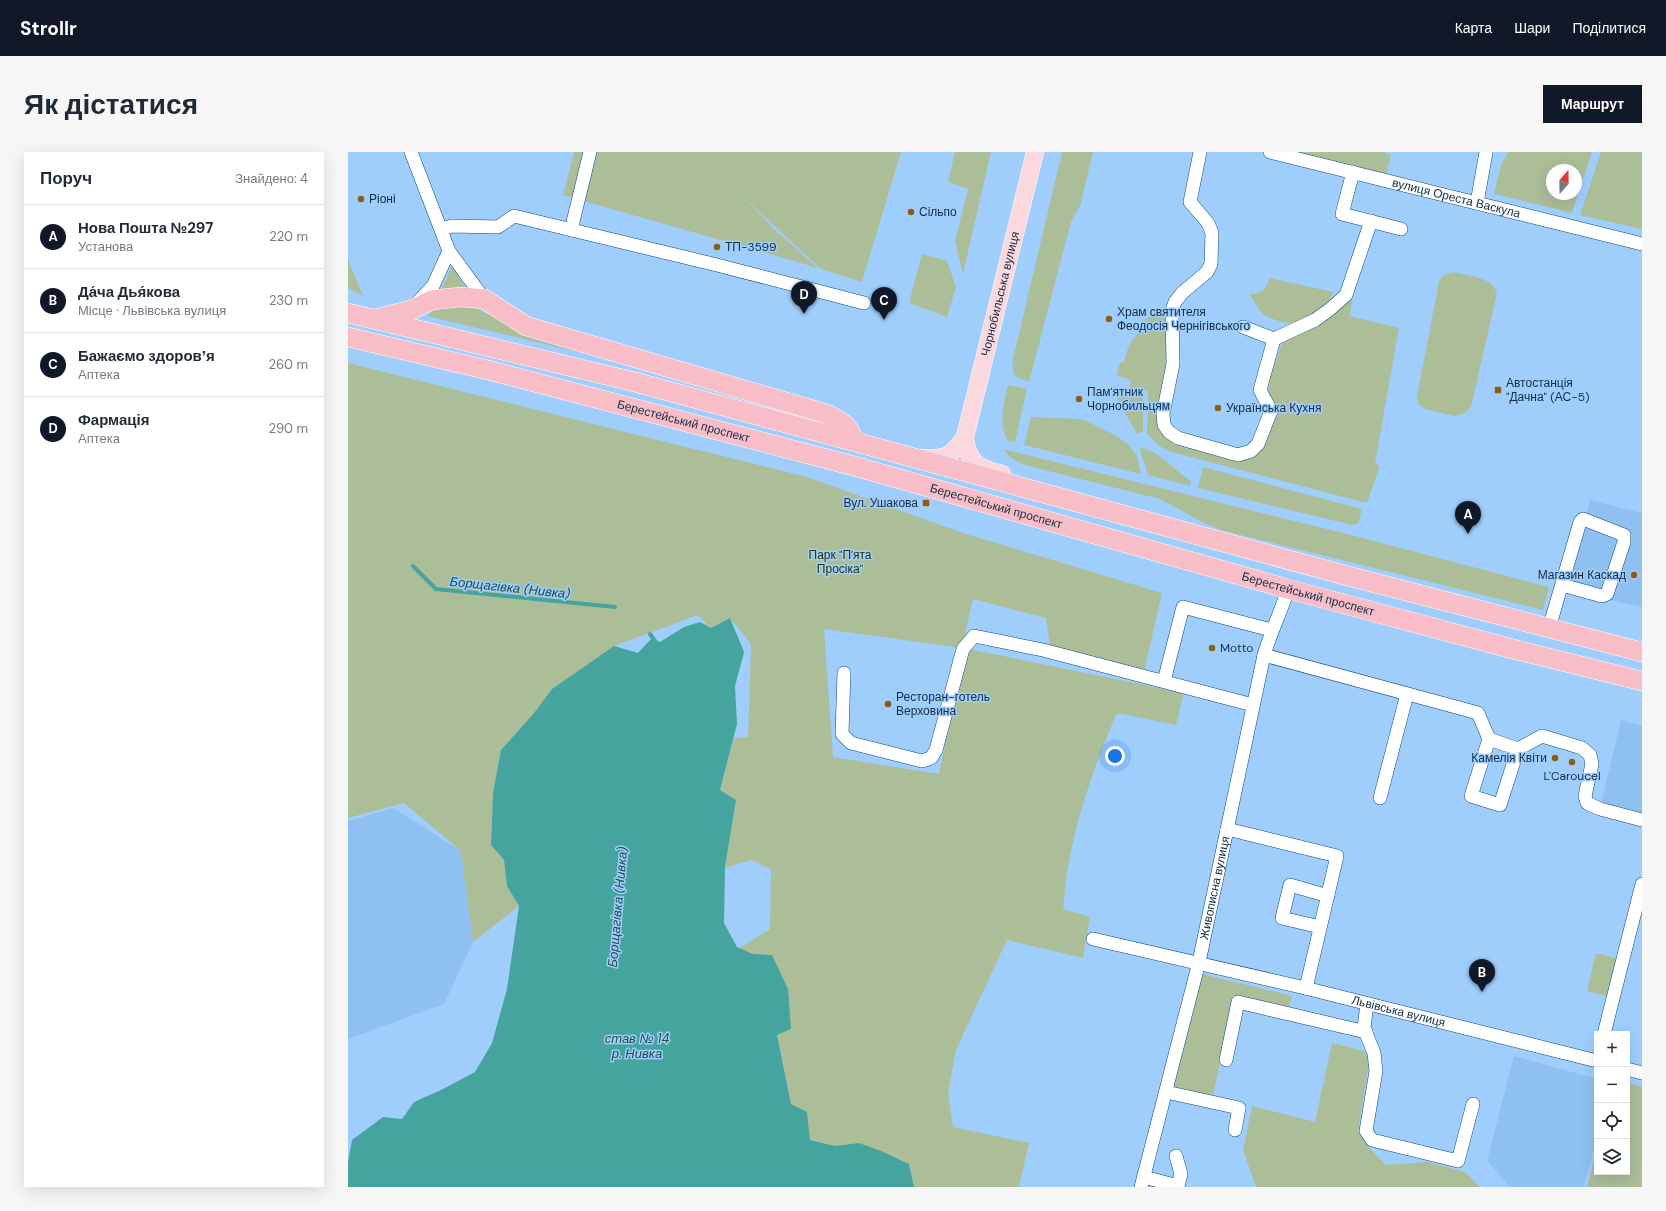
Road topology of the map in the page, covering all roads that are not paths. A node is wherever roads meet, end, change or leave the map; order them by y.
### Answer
1 (411, 152) edge
2 (590, 152) edge
3 (1035, 152) edge
4 (1200, 152) edge
5 (1270, 152) edge
6 (1486, 152) edge
7 (1353, 172) junction
8 (1477, 203) junction
9 (1371, 221) junction
10 (441, 229) junction
11 (1400, 229) dead end
12 (571, 230) junction
13 (1642, 244) edge
14 (449, 251) junction
15 (484, 299) junction
16 (864, 303) dead end
17 (410, 310) junction
18 (348, 313) edge
19 (373, 320) junction
20 (1243, 327) dead end
21 (348, 337) edge
22 (1274, 339) junction
23 (965, 437) junction
24 (853, 441) junction
25 (911, 456) junction
26 (1181, 531) junction
27 (1562, 585) junction
28 (1288, 589) junction
29 (1549, 628) junction
30 (1271, 630) junction
31 (1642, 652) edge
32 (1264, 654) junction
33 (844, 673) dead end
34 (1164, 681) junction
35 (1642, 681) edge
36 (1407, 694) junction
37 (1253, 705) junction
38 (1489, 740) junction
39 (1518, 749) junction
40 (1380, 798) dead end
41 (1642, 820) edge
42 (1227, 829) junction
43 (1642, 884) edge
44 (1328, 896) junction
45 (1320, 928) junction
46 (1093, 939) dead end
47 (1199, 962) junction
48 (1306, 988) junction
49 (1367, 1004) junction
50 (1605, 1031) edge
51 (1366, 1032) junction
52 (1226, 1060) dead end
53 (1594, 1061) edge
54 (1630, 1070) edge
55 (1642, 1073) edge
56 (1166, 1092) junction
57 (1473, 1104) dead end
58 (1235, 1130) dead end
59 (1176, 1156) dead end
60 (1142, 1182) edge
61 (1179, 1187) edge

1 - 10 street
2 - 12 street
3 - 23 main road, Чорнобильська вулиця
4 - 22 street
5 - 7 street, вулиця Ореста Васкула
6 - 8 street
7 - 8 street, вулиця Ореста Васкула
7 - 9 street
8 - 13 street, вулиця Ореста Васкула
9 - 11 street
9 - 22 street
10 - 12 street
10 - 14 street
12 - 16 street
14 - 15 street
14 - 17 street
15 - 17 highway
15 - 24 highway
17 - 19 highway
18 - 19 highway, Берестейський проспект
19 - 24 highway, Берестейський проспект
20 - 22 street
21 - 28 highway, Берестейський проспект
23 - 25 main road, Чорнобильська вулиця
23 - 26 main road, Чорнобильська вулиця
24 - 25 highway, Берестейський проспект
25 - 26 highway, Берестейський проспект
26 - 29 highway, Берестейський проспект
27 - 27 street
27 - 29 street
28 - 30 street, Живописна вулиця
28 - 35 highway, Берестейський проспект
29 - 31 highway, Берестейський проспект
30 - 32 street, Живописна вулиця
30 - 34 street
32 - 36 street
32 - 37 street, Живописна вулиця
33 - 34 street
34 - 37 street
36 - 38 street
36 - 40 street
37 - 42 street, Живописна вулиця
38 - 39 street
38 - 39 street
39 - 41 street
42 - 44 street
42 - 47 street, Живописна вулиця
43 - 50 street
44 - 45 street
44 - 45 street
45 - 48 street
46 - 47 street, Львівська вулиця
47 - 48 street, Львівська вулиця
47 - 56 street, Живописна вулиця
48 - 49 street, Львівська вулиця
49 - 51 street
49 - 53 street, Львівська вулиця
51 - 52 street
51 - 57 street
54 - 55 street
56 - 58 street
56 - 60 street, Живописна вулиця
59 - 61 street
60 - 61 street

